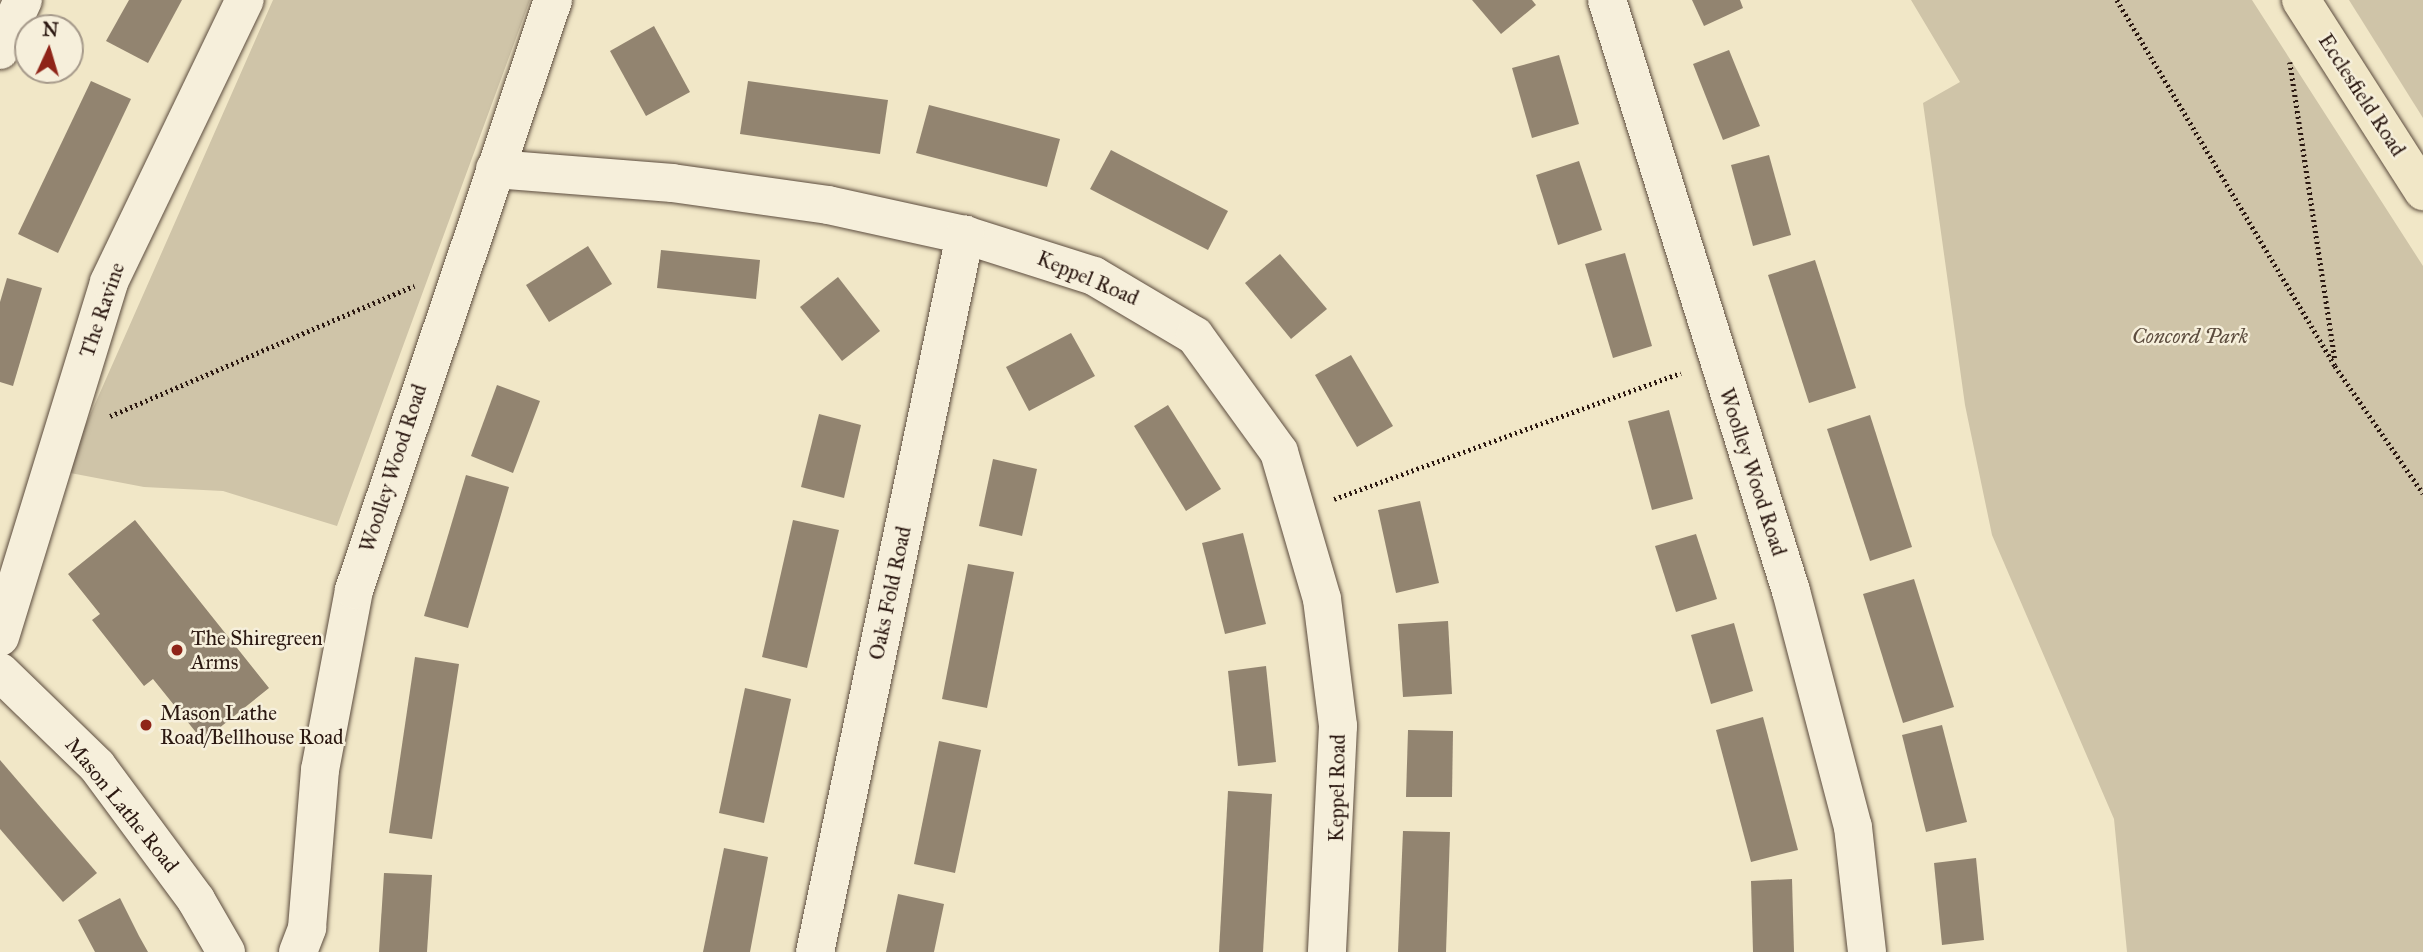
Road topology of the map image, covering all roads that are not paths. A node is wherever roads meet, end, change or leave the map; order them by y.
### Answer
1 (23, 0) edge
2 (245, 0) edge
3 (553, 0) edge
4 (1607, 0) edge
5 (2301, 0) edge
6 (0, 50) edge
7 (495, 169) junction
8 (2423, 191) edge
9 (965, 235) junction
10 (0, 637) edge
11 (0, 673) edge
12 (226, 952) edge
13 (298, 952) edge
14 (815, 952) edge
15 (1327, 952) edge
16 (1867, 952) edge

1 - 6 street
2 - 10 street, The Ravine
3 - 7 street, Woolley Wood Road
4 - 16 street, Woolley Wood Road
5 - 8 main road, Ecclesfield Road
7 - 9 street, Keppel Road
7 - 13 street, Woolley Wood Road
9 - 14 street, Oaks Fold Road
9 - 15 street, Keppel Road
11 - 12 street, Mason Lathe Road

